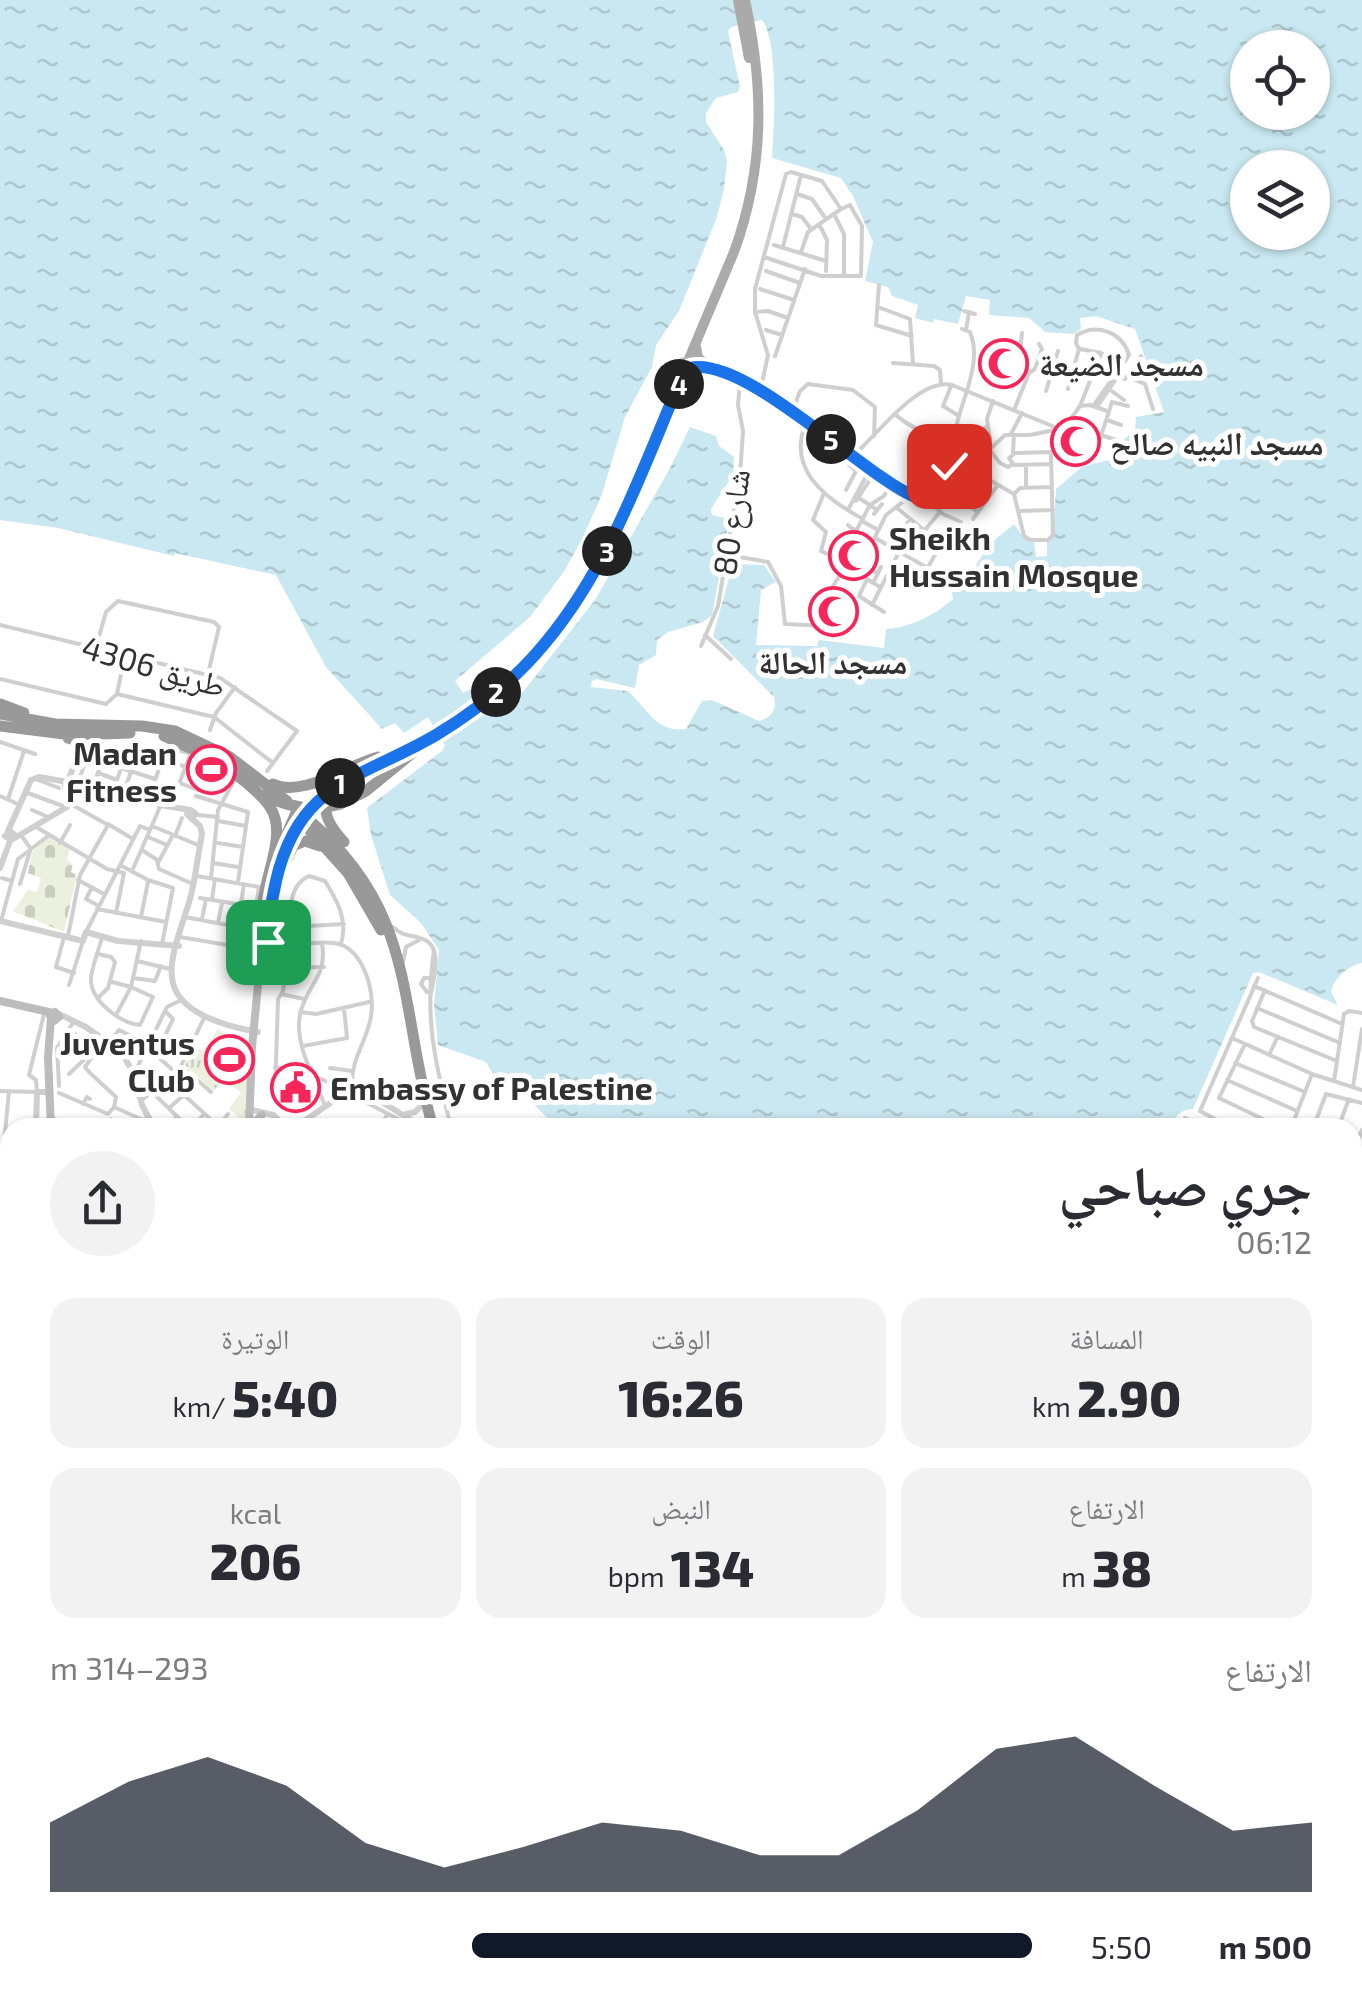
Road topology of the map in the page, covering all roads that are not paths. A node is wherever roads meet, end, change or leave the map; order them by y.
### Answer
1 (742, 0) edge
2 (748, 29) junction
3 (801, 174) junction
4 (796, 194) junction
5 (841, 209) junction
6 (791, 214) junction
7 (834, 214) junction
8 (826, 219) junction
9 (819, 224) junction
10 (812, 229) junction
11 (774, 245) dead end
12 (783, 247) junction
13 (792, 250) junction
14 (800, 252) junction
15 (764, 257) junction
16 (826, 261) junction
17 (788, 264) junction
18 (805, 269) junction
19 (826, 271) dead end
20 (766, 272) dead end
21 (844, 276) junction
22 (800, 283) junction
23 (880, 285) dead end
24 (760, 289) dead end
25 (794, 300) junction
26 (878, 307) junction
27 (755, 312) junction
28 (969, 312) dead end
29 (788, 318) junction
30 (766, 330) dead end
31 (1022, 333) dead end
32 (782, 335) junction
33 (698, 336) junction
34 (912, 336) junction
35 (1039, 344) dead end
36 (1080, 349) junction
37 (1058, 351) dead end
38 (1100, 353) junction
39 (774, 356) dead end
40 (1141, 356) dead end
41 (685, 359) junction
42 (893, 363) dead end
43 (913, 364) junction
44 (1121, 366) junction
45 (700, 367) junction
46 (716, 371) junction
47 (1029, 376) junction
48 (1130, 377) junction
49 (681, 379) junction
50 (941, 382) junction
51 (742, 383) junction
52 (952, 385) junction
53 (1134, 387) dead end
54 (1068, 389) dead end
55 (1109, 389) junction
56 (1046, 390) dead end
57 (758, 391) junction
58 (967, 391) junction
59 (992, 401) junction
60 (1080, 406) junction
61 (1096, 406) junction
62 (1153, 409) dead end
63 (793, 410) junction
64 (1014, 410) junction
65 (1107, 411) junction
66 (1022, 413) junction
67 (895, 414) junction
68 (959, 416) junction
69 (807, 420) junction
70 (1107, 420) junction
71 (978, 423) dead end
72 (1120, 425) dead end
73 (988, 429) junction
74 (1062, 430) junction
75 (1012, 434) junction
76 (1102, 435) junction
77 (874, 436) junction
78 (981, 436) junction
79 (958, 437) junction
80 (968, 438) dead end
81 (993, 440) junction
82 (1116, 440) dead end
83 (946, 441) junction
84 (976, 442) junction
85 (1098, 445) dead end
86 (988, 449) junction
87 (968, 450) junction
88 (960, 451) junction
89 (945, 452) dead end
90 (1013, 453) junction
91 (854, 455) junction
92 (981, 458) junction
93 (862, 464) junction
94 (920, 464) dead end
95 (1012, 464) junction
96 (1052, 464) junction
97 (953, 465) junction
98 (1026, 465) junction
99 (966, 466) junction
100 (872, 470) junction
101 (980, 474) junction
102 (856, 476) dead end
103 (936, 476) junction
104 (891, 484) junction
105 (998, 484) junction
106 (1052, 487) junction
107 (1026, 488) junction
108 (846, 490) dead end
109 (824, 492) junction
110 (915, 494) junction
111 (953, 494) junction
112 (1014, 494) junction
113 (858, 497) junction
114 (962, 501) junction
115 (876, 503) junction
116 (894, 509) junction
117 (848, 510) junction
118 (1052, 510) junction
119 (875, 512) dead end
120 (941, 512) junction
121 (978, 512) junction
122 (1020, 512) junction
123 (973, 519) dead end
124 (863, 520) junction
125 (910, 520) junction
126 (960, 522) dead end
127 (848, 524) dead end
128 (878, 530) junction
129 (924, 531) junction
130 (857, 533) junction
131 (901, 534) junction
132 (930, 536) junction
133 (946, 536) dead end
134 (877, 539) junction
135 (846, 540) dead end
136 (942, 545) junction
137 (892, 548) junction
138 (899, 552) junction
139 (728, 555) junction
140 (848, 564) junction
141 (856, 564) junction
142 (881, 567) dead end
143 (860, 570) junction
144 (878, 574) junction
145 (867, 579) junction
146 (873, 583) junction
147 (880, 587) junction
148 (872, 605) junction
149 (884, 612) dead end
150 (819, 624) junction
151 (0, 625) edge
152 (846, 626) dead end
153 (705, 635) junction
154 (701, 646) dead end
155 (96, 647) junction
156 (125, 654) junction
157 (730, 659) dead end
158 (208, 674) junction
159 (0, 679) edge
160 (235, 686) junction
161 (491, 692) junction
162 (117, 694) junction
163 (0, 704) edge
164 (214, 717) junction
165 (0, 720) edge
166 (74, 725) junction
167 (210, 730) dead end
168 (39, 732) junction
169 (164, 732) junction
170 (90, 734) junction
171 (430, 734) junction
172 (0, 742) edge
173 (24, 751) junction
174 (35, 754) dead end
175 (83, 755) junction
176 (190, 755) junction
177 (378, 757) junction
178 (144, 758) junction
179 (162, 761) junction
180 (102, 762) junction
181 (273, 762) junction
182 (210, 764) junction
183 (141, 767) dead end
184 (187, 767) junction
185 (121, 768) junction
186 (130, 771) junction
187 (222, 771) junction
188 (98, 773) junction
189 (204, 773) junction
190 (265, 775) junction
191 (242, 778) junction
192 (344, 778) junction
193 (38, 780) dead end
194 (117, 780) junction
195 (155, 780) junction
196 (220, 780) junction
197 (66, 783) junction
198 (180, 784) junction
199 (231, 789) junction
200 (198, 791) junction
201 (25, 792) junction
202 (112, 795) junction
203 (0, 796) edge
204 (122, 796) junction
205 (8, 799) junction
206 (48, 800) junction
207 (148, 801) junction
208 (68, 804) junction
209 (169, 804) junction
210 (222, 804) junction
211 (20, 805) junction
212 (32, 810) dead end
213 (299, 812) junction
214 (193, 814) junction
215 (48, 817) junction
216 (218, 819) junction
217 (70, 824) dead end
218 (108, 824) junction
219 (35, 825) junction
220 (246, 826) junction
221 (151, 828) junction
222 (162, 830) junction
223 (203, 830) junction
224 (174, 835) junction
225 (11, 836) edge
226 (48, 836) junction
227 (148, 838) junction
228 (133, 840) junction
229 (157, 842) junction
230 (216, 842) junction
231 (60, 843) junction
232 (167, 846) junction
233 (200, 846) junction
234 (242, 847) junction
235 (30, 850) junction
236 (142, 850) junction
237 (0, 855) edge
238 (88, 858) junction
239 (354, 858) junction
240 (18, 860) junction
241 (158, 862) junction
242 (213, 863) junction
243 (240, 867) junction
244 (0, 868) edge
245 (123, 869) junction
246 (14, 872) junction
247 (132, 872) junction
248 (115, 873) junction
249 (348, 873) junction
250 (23, 874) junction
251 (2, 878) edge
252 (213, 878) junction
253 (78, 880) junction
254 (148, 880) junction
255 (195, 880) junction
256 (12, 881) junction
257 (241, 883) junction
258 (20, 884) dead end
259 (92, 887) junction
260 (274, 889) junction
261 (104, 894) junction
262 (206, 899) junction
263 (222, 901) junction
264 (241, 904) junction
265 (96, 907) junction
266 (256, 907) junction
267 (116, 913) junction
268 (141, 917) junction
269 (186, 918) junction
270 (202, 920) junction
271 (0, 921) edge
272 (166, 922) junction
273 (218, 923) junction
274 (344, 924) junction
275 (329, 925) junction
276 (385, 925) junction
277 (238, 927) junction
278 (291, 927) junction
279 (266, 931) junction
280 (86, 932) junction
281 (330, 934) dead end
282 (66, 937) junction
283 (102, 937) junction
284 (141, 941) junction
285 (83, 942) junction
286 (180, 942) junction
287 (428, 942) junction
288 (322, 943) junction
289 (162, 944) junction
290 (341, 944) junction
291 (274, 945) junction
292 (234, 947) junction
293 (290, 947) junction
294 (97, 954) junction
295 (266, 957) junction
296 (138, 961) junction
297 (161, 966) junction
298 (324, 967) junction
299 (173, 970) junction
300 (74, 973) junction
301 (404, 977) junction
302 (133, 978) junction
303 (1258, 978) dead end
304 (431, 979) junction
305 (110, 981) junction
306 (69, 984) dead end
307 (1254, 986) junction
308 (131, 987) junction
309 (1265, 990) junction
310 (282, 994) junction
311 (98, 997) junction
312 (183, 999) junction
313 (304, 1000) junction
314 (0, 1002) edge
315 (370, 1002) junction
316 (429, 1004) junction
317 (344, 1008) junction
318 (1258, 1008) junction
319 (165, 1012) junction
320 (256, 1012) junction
321 (300, 1012) junction
322 (1362, 1014) edge
323 (116, 1015) junction
324 (208, 1016) junction
325 (53, 1017) junction
326 (74, 1020) junction
327 (1342, 1024) junction
328 (240, 1028) junction
329 (1362, 1029) edge
330 (68, 1030) junction
331 (256, 1030) junction
332 (130, 1036) dead end
333 (1232, 1038) junction
334 (1277, 1038) junction
335 (106, 1041) junction
336 (150, 1042) junction
337 (1340, 1043) junction
338 (1245, 1044) junction
339 (1361, 1045) edge
340 (159, 1046) junction
341 (303, 1046) junction
342 (252, 1047) junction
343 (94, 1053) junction
344 (1269, 1055) junction
345 (1337, 1062) junction
346 (1235, 1063) junction
347 (181, 1066) junction
348 (276, 1068) junction
349 (296, 1068) junction
350 (311, 1068) junction
351 (330, 1068) dead end
352 (1359, 1070) edge
353 (175, 1072) junction
354 (69, 1074) dead end
355 (352, 1074) junction
356 (1312, 1074) junction
357 (314, 1076) junction
358 (133, 1078) junction
359 (1227, 1080) junction
360 (1334, 1081) junction
361 (59, 1086) dead end
362 (1352, 1087) junction
363 (352, 1090) junction
364 (1362, 1090) edge
365 (0, 1091) edge
366 (9, 1091) junction
367 (37, 1092) junction
368 (211, 1092) dead end
369 (1304, 1092) junction
370 (54, 1093) junction
371 (152, 1093) junction
372 (90, 1098) dead end
373 (140, 1098) junction
374 (1349, 1099) junction
375 (84, 1104) junction
376 (386, 1104) junction
377 (1362, 1104) edge
378 (324, 1106) junction
379 (421, 1106) junction
380 (114, 1107) junction
381 (169, 1108) junction
382 (255, 1110) junction
383 (1297, 1110) junction
384 (384, 1113) junction
385 (204, 1114) junction
386 (228, 1114) dead end
387 (177, 1116) edge
388 (2, 1117) edge
389 (403, 1117) junction
390 (36, 1118) edge
391 (56, 1118) edge
392 (56, 1118) edge
393 (145, 1118) edge
394 (148, 1118) edge
395 (200, 1118) edge
396 (208, 1118) edge
397 (225, 1118) edge
398 (254, 1118) edge
399 (272, 1118) edge
400 (276, 1118) edge
401 (308, 1118) edge
402 (383, 1118) edge
403 (425, 1118) edge
404 (426, 1118) edge
405 (450, 1118) edge
406 (1210, 1118) edge
407 (1263, 1118) edge
408 (1294, 1118) edge
409 (1317, 1118) edge
410 (1342, 1118) edge

1 - 2 main road
2 - 33 main road
2 - 41 main road
3 - 4 street
3 - 5 street
3 - 15 street
4 - 6 street
4 - 8 street
5 - 7 street
5 - 21 street
6 - 10 street
6 - 12 street
7 - 8 street
7 - 21 street
8 - 9 street
9 - 10 street
9 - 16 street
10 - 14 street
11 - 12 street
12 - 13 street
13 - 14 street
13 - 17 street
14 - 16 street
15 - 17 street
15 - 27 street
16 - 19 street
17 - 18 street
18 - 21 street
18 - 22 street
20 - 22 street
22 - 25 street
23 - 26 street
24 - 25 street
25 - 29 street
26 - 34 street
26 - 34 street
27 - 29 street
27 - 57 street
28 - 58 street
29 - 32 street
30 - 32 street
31 - 47 street
32 - 39 street
33 - 41 main road
33 - 46 main road
34 - 43 street
35 - 47 street
36 - 38 street
36 - 44 street
36 - 54 street
37 - 56 street
38 - 44 street
38 - 60 street
40 - 48 street
41 - 45 street
41 - 46 street
41 - 49 main road
41 - 161 main road
42 - 43 street
43 - 50 street
44 - 61 street
45 - 46 street
45 - 49 main road
46 - 51 street
47 - 64 street
48 - 53 street
48 - 55 street
48 - 62 street
49 - 161 main road
50 - 52 street
50 - 67 street
51 - 57 street
51 - 139 street, شارع 80
52 - 58 street
52 - 68 street
55 - 61 street
55 - 65 street
57 - 63 street
58 - 59 street
58 - 68 street
59 - 64 street
59 - 73 street
60 - 61 street
60 - 74 street
61 - 65 street
63 - 69 street
63 - 77 street
64 - 66 street
65 - 70 street
66 - 74 street
66 - 75 street
67 - 77 street
67 - 83 street
68 - 79 street
69 - 91 street
69 - 109 street
70 - 72 street
70 - 76 street
71 - 73 street
73 - 78 street
73 - 81 street
74 - 75 street
75 - 81 street
75 - 90 street
76 - 82 street
76 - 85 street
77 - 91 street
78 - 81 street
78 - 84 street
79 - 83 street
79 - 88 street
79 - 88 street
80 - 84 street
81 - 86 street
83 - 89 street
84 - 86 street
84 - 87 street
86 - 92 street
86 - 95 street
87 - 92 street
87 - 97 street
88 - 97 street
90 - 95 street
90 - 96 street
91 - 93 street
91 - 108 street
92 - 99 street
93 - 100 street
93 - 102 street
94 - 103 street
95 - 98 street
96 - 98 street
96 - 106 street
97 - 99 street
97 - 103 street
98 - 107 street
99 - 101 street
100 - 104 street
100 - 113 street
101 - 105 street
101 - 114 street
103 - 110 street
103 - 111 street
103 - 111 street
104 - 110 street
104 - 115 street
105 - 112 street
105 - 121 street
106 - 107 street
106 - 118 street
107 - 112 street
109 - 117 street
109 - 140 street
110 - 116 street
110 - 120 street
111 - 114 street
112 - 122 street
113 - 115 street
113 - 117 street
114 - 121 street
115 - 116 street
115 - 119 street
115 - 124 street
116 - 125 street
116 - 128 street
117 - 124 street
118 - 122 street
118 - 122 street
120 - 126 street
120 - 129 street
121 - 123 street
124 - 128 street
124 - 130 street
125 - 129 street
125 - 131 street
127 - 130 street
128 - 134 street
129 - 132 street
130 - 135 street
130 - 141 street
131 - 132 street
131 - 137 street
132 - 136 street
133 - 136 street
134 - 137 street
134 - 141 street
136 - 138 street
137 - 138 street
138 - 147 street
139 - 150 street
139 - 153 street, شارع 80
140 - 141 street
140 - 150 street
141 - 143 street
142 - 144 street
143 - 144 street
143 - 145 street
144 - 146 street
145 - 146 street
145 - 148 street
146 - 147 street
147 - 148 street
148 - 149 street
150 - 152 street
151 - 155 street, طريق 4306
153 - 154 street, شارع 80
153 - 157 street
155 - 156 street, طريق 4306
155 - 158 street
156 - 158 street, طريق 4306
156 - 162 street
158 - 160 street, طريق 4306
159 - 162 street
160 - 164 street
160 - 181 street, طريق 4306
161 - 171 main road
162 - 164 street
163 - 166 highway
164 - 167 street
164 - 181 street
165 - 166 highway
165 - 168 highway
165 - 170 highway
166 - 169 highway
168 - 170 highway
168 - 175 highway
169 - 170 highway
169 - 190 highway
169 - 191 highway
169 - 213 highway
171 - 177 main road
171 - 191 highway, bridge
171 - 192 main road
172 - 173 street
173 - 174 street
173 - 205 street
175 - 180 street
175 - 197 street
176 - 179 street
176 - 182 street
176 - 184 street
177 - 190 highway
177 - 192 main road
178 - 179 street
178 - 183 street
178 - 186 street
179 - 184 street
179 - 195 street
180 - 185 street
180 - 188 street
181 - 190 street
182 - 187 street
182 - 189 street
184 - 189 street
184 - 198 street
185 - 186 street
185 - 194 street
186 - 195 street
186 - 204 street
187 - 196 street
187 - 199 street
188 - 194 street
188 - 197 street
189 - 200 street
190 - 213 highway
191 - 279 highway
192 - 213 highway
192 - 239 highway
193 - 197 street
194 - 202 street
195 - 207 street
196 - 199 street
196 - 200 street
197 - 201 street
197 - 202 street
197 - 206 street
197 - 208 street
198 - 200 street
198 - 209 street
199 - 210 street
200 - 210 street
200 - 214 street
201 - 206 street
201 - 211 street
202 - 204 street
203 - 205 street
204 - 207 street
205 - 211 street
206 - 208 street
207 - 209 street
208 - 215 street
208 - 218 street
209 - 214 street
209 - 221 street
210 - 216 street
210 - 220 street
211 - 225 street
212 - 215 street
213 - 239 highway
213 - 249 highway
213 - 260 highway
213 - 276 highway
213 - 279 main road
214 - 216 street
214 - 223 street
214 - 224 street
215 - 219 street
216 - 220 street
216 - 230 street
217 - 231 street
218 - 228 street
218 - 238 street
219 - 225 street
219 - 226 street
220 - 234 street
221 - 222 street
221 - 227 street
221 - 228 street
222 - 224 street
222 - 229 street
223 - 233 street
223 - 255 street
224 - 232 street
224 - 233 street
225 - 235 street
225 - 237 street
225 - 240 street
225 - 244 street
226 - 231 street
226 - 235 street
227 - 229 street
227 - 236 street
228 - 245 street
229 - 232 street
230 - 234 street
230 - 242 street
231 - 238 street
232 - 241 street
233 - 255 street
234 - 243 street
235 - 240 street
235 - 250 street
236 - 241 street
236 - 247 street
238 - 248 street
238 - 253 street
239 - 276 highway
240 - 246 street
241 - 255 street
242 - 243 street
242 - 252 street
243 - 257 street
245 - 247 street
245 - 248 street
245 - 267 street
246 - 250 street
246 - 256 street
247 - 254 street
248 - 261 street
249 - 260 highway
249 - 276 highway
250 - 258 street
251 - 256 street
252 - 255 street
252 - 257 street
252 - 262 street
253 - 259 street
253 - 282 street
254 - 268 street
254 - 272 street
255 - 269 street
256 - 271 street
257 - 264 street
257 - 266 street
259 - 261 street
259 - 265 street
260 - 279 main road
261 - 265 street
262 - 263 street
262 - 270 street
263 - 264 street
263 - 273 street
264 - 266 street
264 - 277 street
265 - 267 street
265 - 280 street
266 - 292 street
267 - 268 street
268 - 272 street
269 - 270 street
269 - 286 street
270 - 273 street
271 - 282 street
272 - 289 street
273 - 277 street
274 - 275 street
274 - 278 street
274 - 290 street
275 - 278 street
275 - 281 street
276 - 287 street
276 - 301 highway
276 - 379 highway
277 - 292 street
278 - 293 street
279 - 291 street
279 - 295 main road
279 - 320 main road
280 - 283 street
280 - 285 street
282 - 285 street
282 - 300 street
283 - 284 street
283 - 294 street
284 - 289 street
284 - 296 street
285 - 300 street
286 - 289 street
286 - 292 street
286 - 299 street
287 - 301 street
287 - 304 street
288 - 290 street
288 - 293 street
288 - 298 street
290 - 315 street
291 - 293 street
291 - 295 street
294 - 305 street
294 - 311 street
295 - 331 main road
296 - 297 street
296 - 302 street
297 - 299 street
297 - 302 street
298 - 310 street
298 - 313 street
299 - 312 street
299 - 324 street
300 - 306 street
301 - 404 highway
302 - 308 street
303 - 307 street
304 - 316 street
304 - 316 street
305 - 308 street
305 - 311 street
307 - 309 street
307 - 333 street
308 - 323 street
308 - 323 street
309 - 318 street
309 - 327 street
310 - 313 street
310 - 348 street
311 - 323 street
312 - 319 street
312 - 324 street
313 - 321 street
314 - 325 main road
315 - 317 street
315 - 355 street
316 - 405 street
317 - 321 street
317 - 341 street
318 - 334 street
318 - 337 street
319 - 336 street
319 - 340 street
320 - 328 main road
320 - 331 main road
321 - 341 street
322 - 327 street
324 - 328 street
324 - 347 street
325 - 326 street
325 - 367 street
325 - 370 main road
325 - 391 main road
326 - 330 street
326 - 335 street
327 - 337 street
328 - 331 street
328 - 342 main road
329 - 339 street
330 - 343 street
330 - 361 street
331 - 342 main road
331 - 382 main road
332 - 335 street
333 - 338 street
333 - 406 street
334 - 344 street
334 - 345 street
335 - 343 street
335 - 358 street
336 - 340 street
336 - 358 street
337 - 345 street
338 - 344 street
338 - 346 street
339 - 352 street
340 - 353 street
341 - 350 street
342 - 382 main road
343 - 354 street
343 - 380 street
344 - 356 street
345 - 360 street
346 - 359 street
346 - 369 street
347 - 353 street
347 - 368 street
348 - 349 street
348 - 349 street
349 - 350 street
350 - 357 street
351 - 355 street
352 - 362 street
353 - 371 street
355 - 363 street
356 - 360 street
356 - 369 street
357 - 363 street
357 - 378 street
358 - 373 street
359 - 383 street
359 - 407 street
360 - 362 street
362 - 364 street
363 - 376 street
363 - 378 street
363 - 384 street
365 - 366 street
366 - 367 street
366 - 388 street
367 - 370 street
367 - 390 street
369 - 383 street
370 - 375 street
370 - 392 main road
371 - 373 street
371 - 381 street
372 - 375 street
373 - 394 street
374 - 377 street
374 - 409 street
374 - 410 street
375 - 380 street
376 - 384 street
376 - 389 street
378 - 401 street
379 - 389 street
379 - 403 highway
380 - 393 street
381 - 385 street
381 - 387 street
382 - 398 main road
382 - 399 street
382 - 400 street
383 - 408 street
384 - 389 street
384 - 402 street
385 - 395 street
385 - 396 street
386 - 397 street

